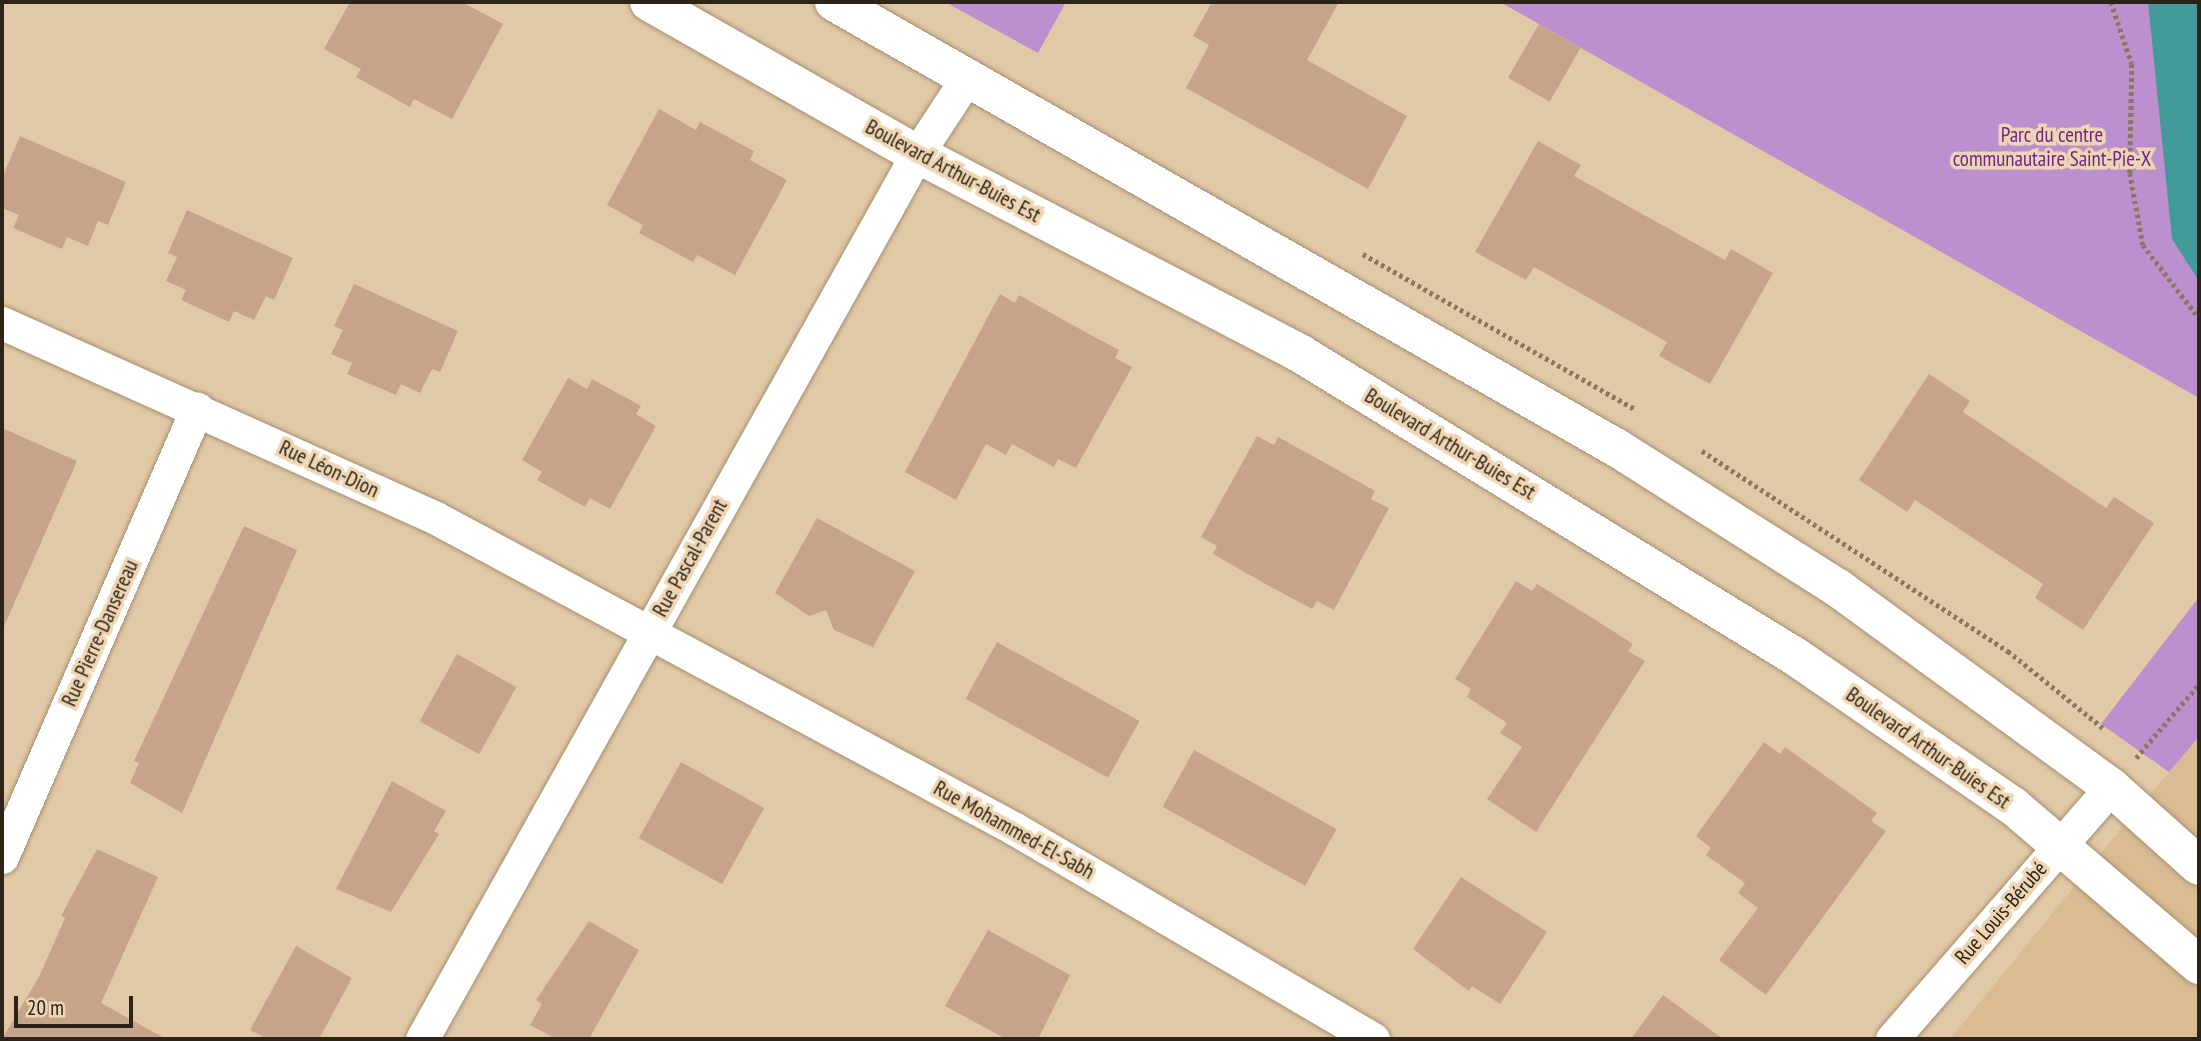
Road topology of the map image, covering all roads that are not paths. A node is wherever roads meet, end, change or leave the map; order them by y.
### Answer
1 (649, 2) edge
2 (834, 2) edge
3 (965, 81) junction
4 (917, 154) junction
5 (2, 323) edge
6 (197, 409) junction
7 (649, 630) junction
8 (2111, 787) junction
9 (2059, 843) junction
10 (2, 857) edge
11 (2199, 866) edge
12 (2199, 965) edge
13 (422, 1039) edge
14 (1373, 1039) edge
15 (1892, 1039) edge

1 - 4 street, Boulevard Arthur-Buies Est
2 - 3 street
3 - 4 street, Rue Pascal-Parent
3 - 8 street
4 - 7 street, Rue Pascal-Parent
4 - 9 street, Boulevard Arthur-Buies Est
5 - 6 street, Rue Léon-Dion
6 - 7 street, Rue Léon-Dion
6 - 10 street, Rue Pierre-Dansereau
7 - 13 street, Rue Pascal-Parent
7 - 14 street, Rue Mohammed-El-Sabh
8 - 9 street, Rue Louis-Bérubé
8 - 11 street
9 - 12 street, Boulevard Arthur-Buies Est
9 - 15 street, Rue Louis-Bérubé

